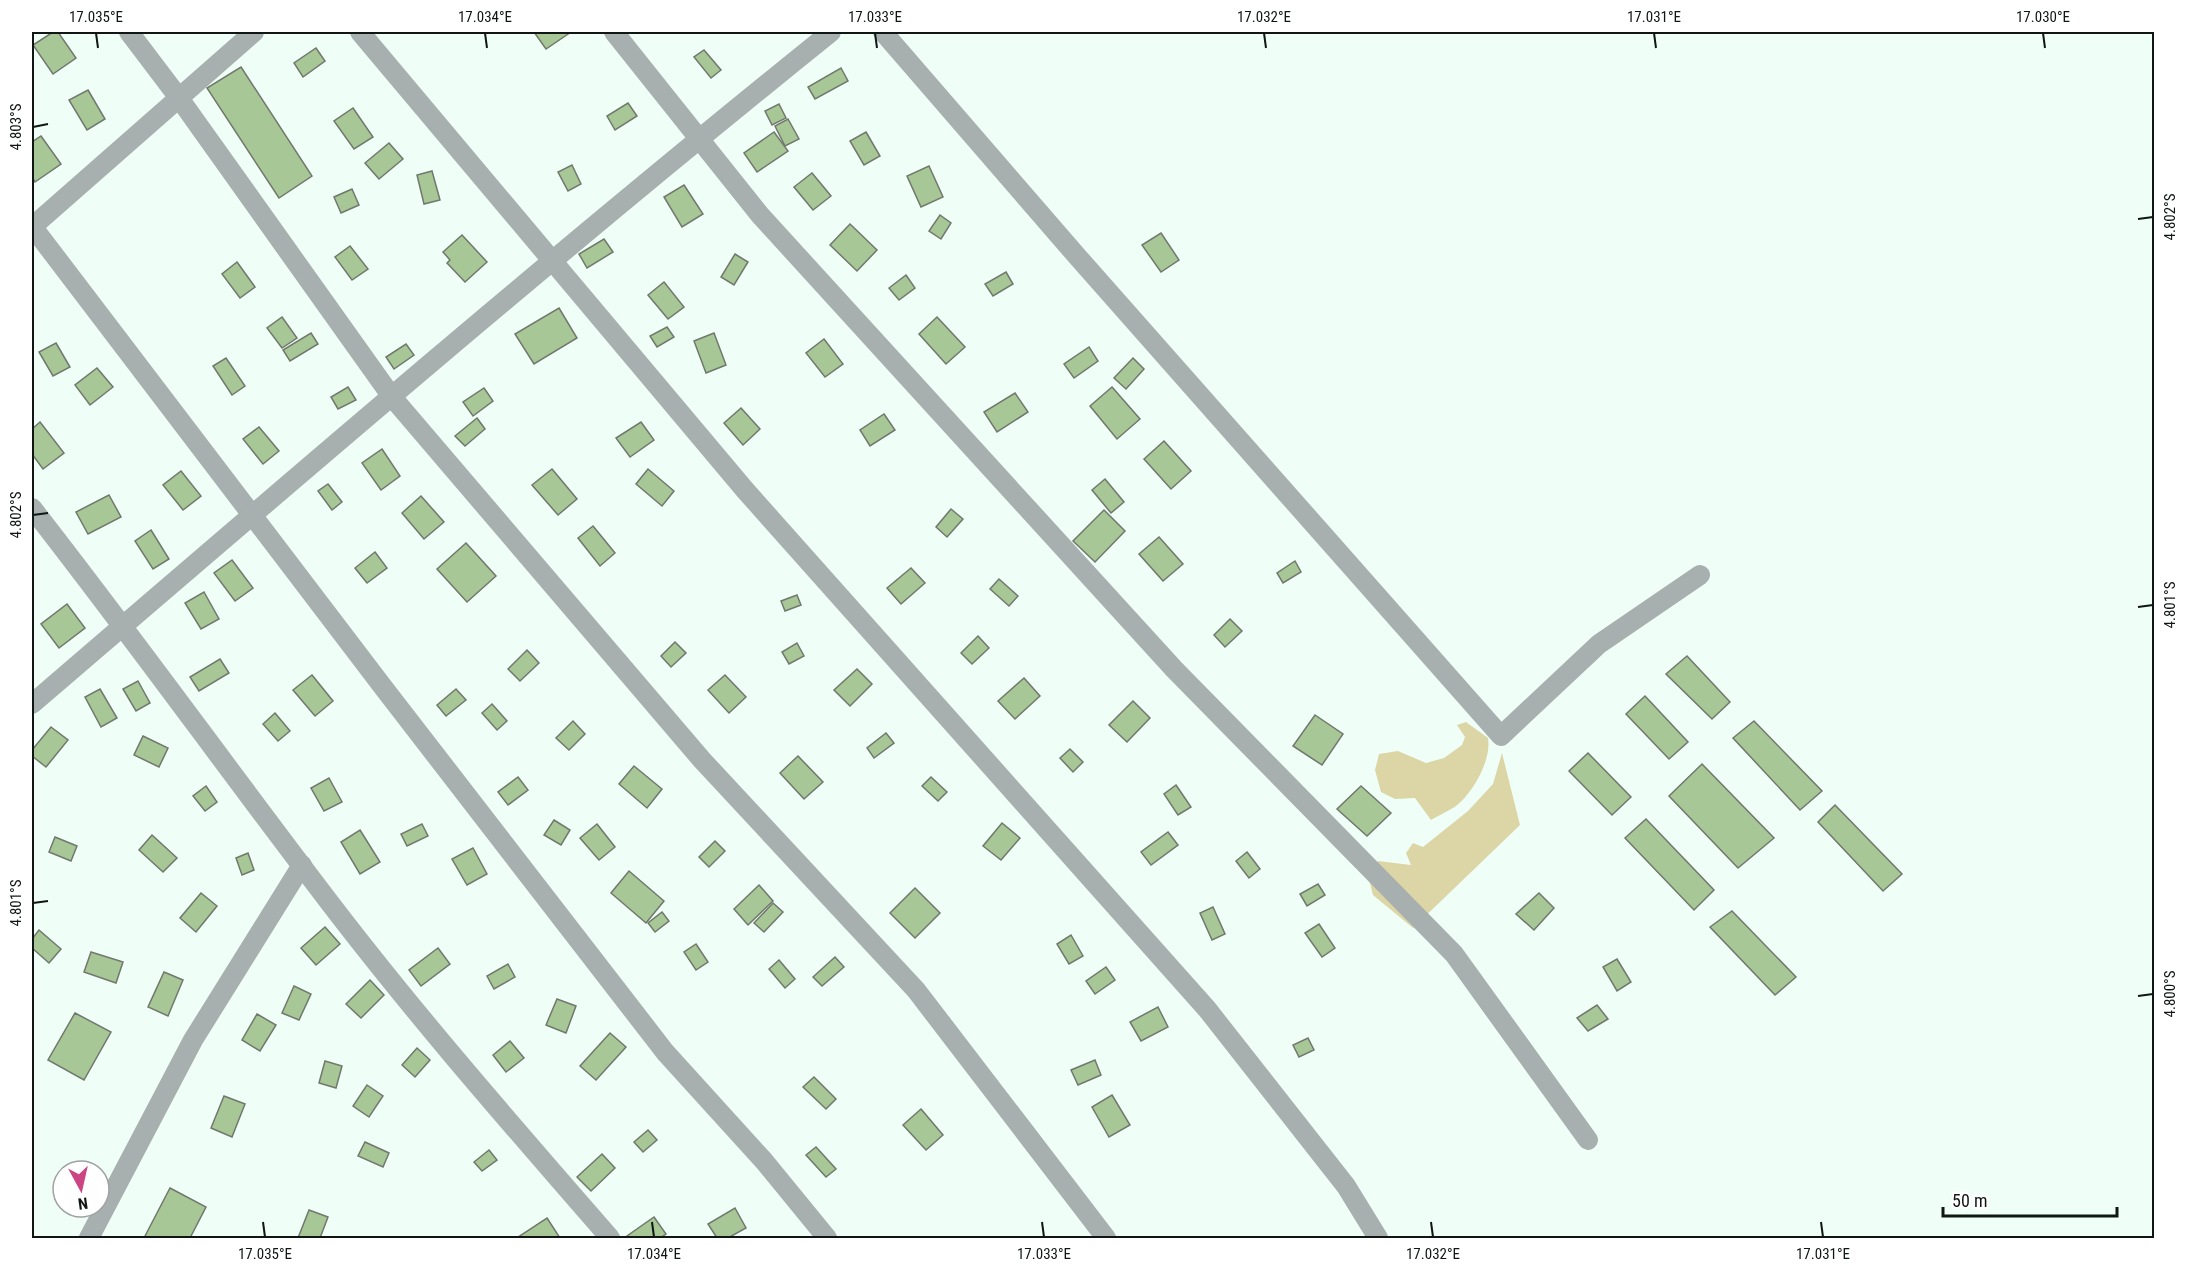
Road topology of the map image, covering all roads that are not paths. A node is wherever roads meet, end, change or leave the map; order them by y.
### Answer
1 (129, 32) edge
2 (254, 32) edge
3 (360, 32) edge
4 (614, 32) edge
5 (831, 32) edge
6 (883, 32) edge
7 (179, 98) junction
8 (699, 138) junction
9 (32, 227) edge
10 (554, 261) junction
11 (392, 397) junction
12 (32, 508) edge
13 (251, 515) junction
14 (1700, 575) dead end
15 (123, 625) junction
16 (32, 704) edge
17 (302, 865) junction
18 (1588, 1140) dead end
19 (89, 1239) edge
20 (610, 1239) edge
21 (827, 1239) edge
22 (1106, 1239) edge
23 (1378, 1239) edge

1 - 7 street
2 - 7 street
3 - 10 street
4 - 8 street
5 - 8 street
6 - 14 street
7 - 9 street
7 - 11 street
8 - 10 street
8 - 18 street
9 - 13 street
10 - 11 street
10 - 23 street
11 - 13 street
11 - 22 street
12 - 15 street
13 - 15 street
13 - 21 street
15 - 16 street
15 - 17 street
17 - 19 street
17 - 20 street

